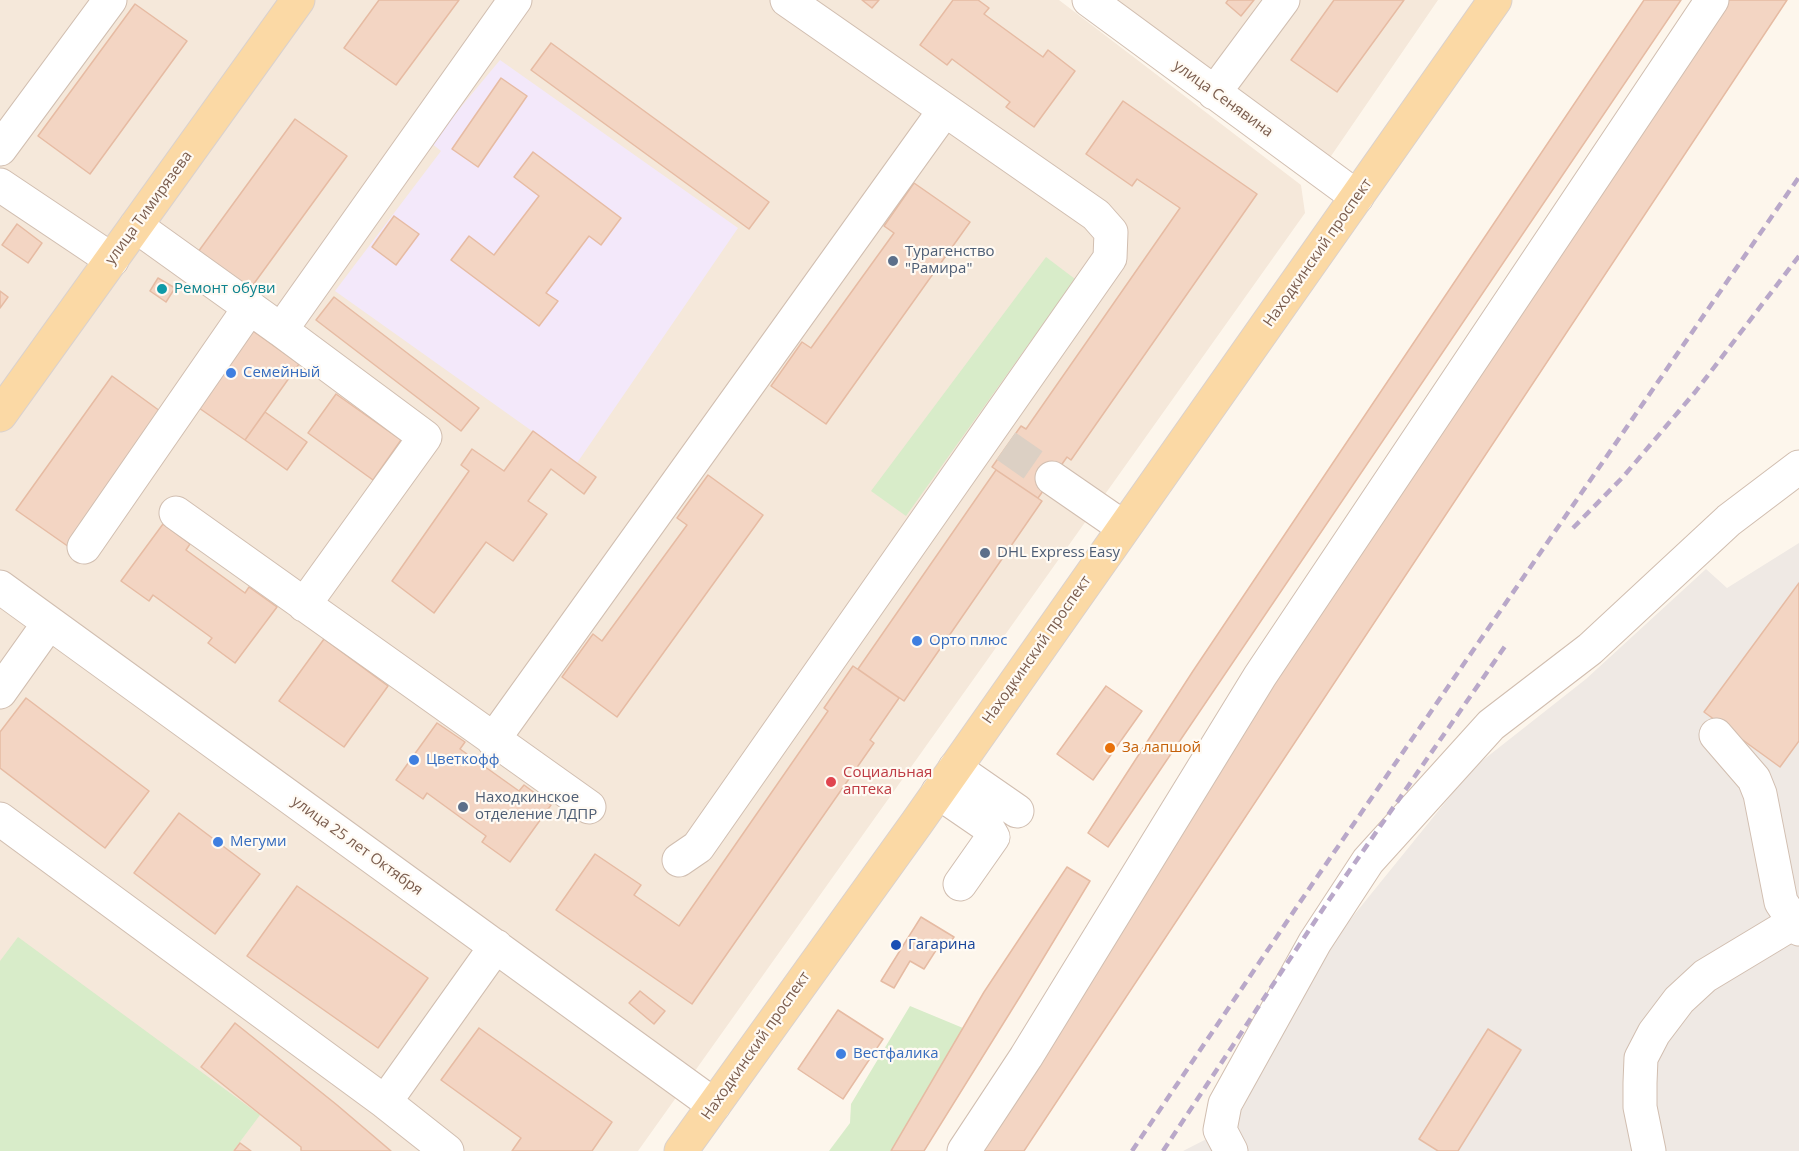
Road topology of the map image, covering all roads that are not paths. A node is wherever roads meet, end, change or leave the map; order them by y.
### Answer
1 (110, 0) edge
2 (298, 0) edge
3 (515, 0) edge
4 (787, 0) edge
5 (1089, 0) edge
6 (1283, 0) edge
7 (1495, 0) edge
8 (1712, 0) edge
9 (1214, 93) junction
10 (944, 111) junction
11 (0, 149) edge
12 (0, 185) edge
13 (1357, 197) junction
14 (136, 226) junction
15 (112, 260) junction
16 (250, 307) junction
17 (281, 330) junction
18 (0, 415) edge
19 (1799, 467) edge
20 (1053, 478) tunnel mouth
21 (176, 513) dead end
22 (1123, 526) junction
23 (84, 547) dead end
24 (0, 587) edge
25 (304, 606) junction
26 (49, 623) junction
27 (0, 692) edge
28 (1716, 735) dead end
29 (493, 740) junction
30 (946, 780) junction
31 (589, 807) dead end
32 (1017, 811) dead end
33 (0, 819) edge
34 (679, 860) dead end
35 (960, 884) dead end
36 (1796, 926) edge
37 (496, 946) junction
38 (385, 1102) junction
39 (714, 1105) junction
40 (447, 1151) edge
41 (681, 1151) edge
42 (964, 1151) edge
43 (1231, 1151) edge
44 (1649, 1151) edge

1 - 11 street
2 - 14 main road, улица Тимирязева
3 - 17 street
4 - 10 street
5 - 9 street, улица Сенявина
6 - 9 street
7 - 13 main road, Находкинский проспект
8 - 42 street
9 - 13 street, улица Сенявина
10 - 29 street
10 - 34 street
12 - 15 street
13 - 22 main road, Находкинский проспект
14 - 15 main road, улица Тимирязева
14 - 16 street
15 - 18 main road, улица Тимирязева
16 - 17 street
16 - 23 street
17 - 25 street
19 - 43 street
20 - 22 street
21 - 25 street
22 - 30 main road, Находкинский проспект
24 - 26 street, улица 25 лет Октября
25 - 29 street
26 - 27 street
26 - 37 street, улица 25 лет Октября
28 - 36 street
29 - 31 street
30 - 32 street
30 - 35 street
30 - 39 main road, Находкинский проспект
33 - 38 street
36 - 44 street
37 - 38 street
37 - 39 street, улица 25 лет Октября
38 - 40 street
39 - 41 main road, Находкинский проспект

